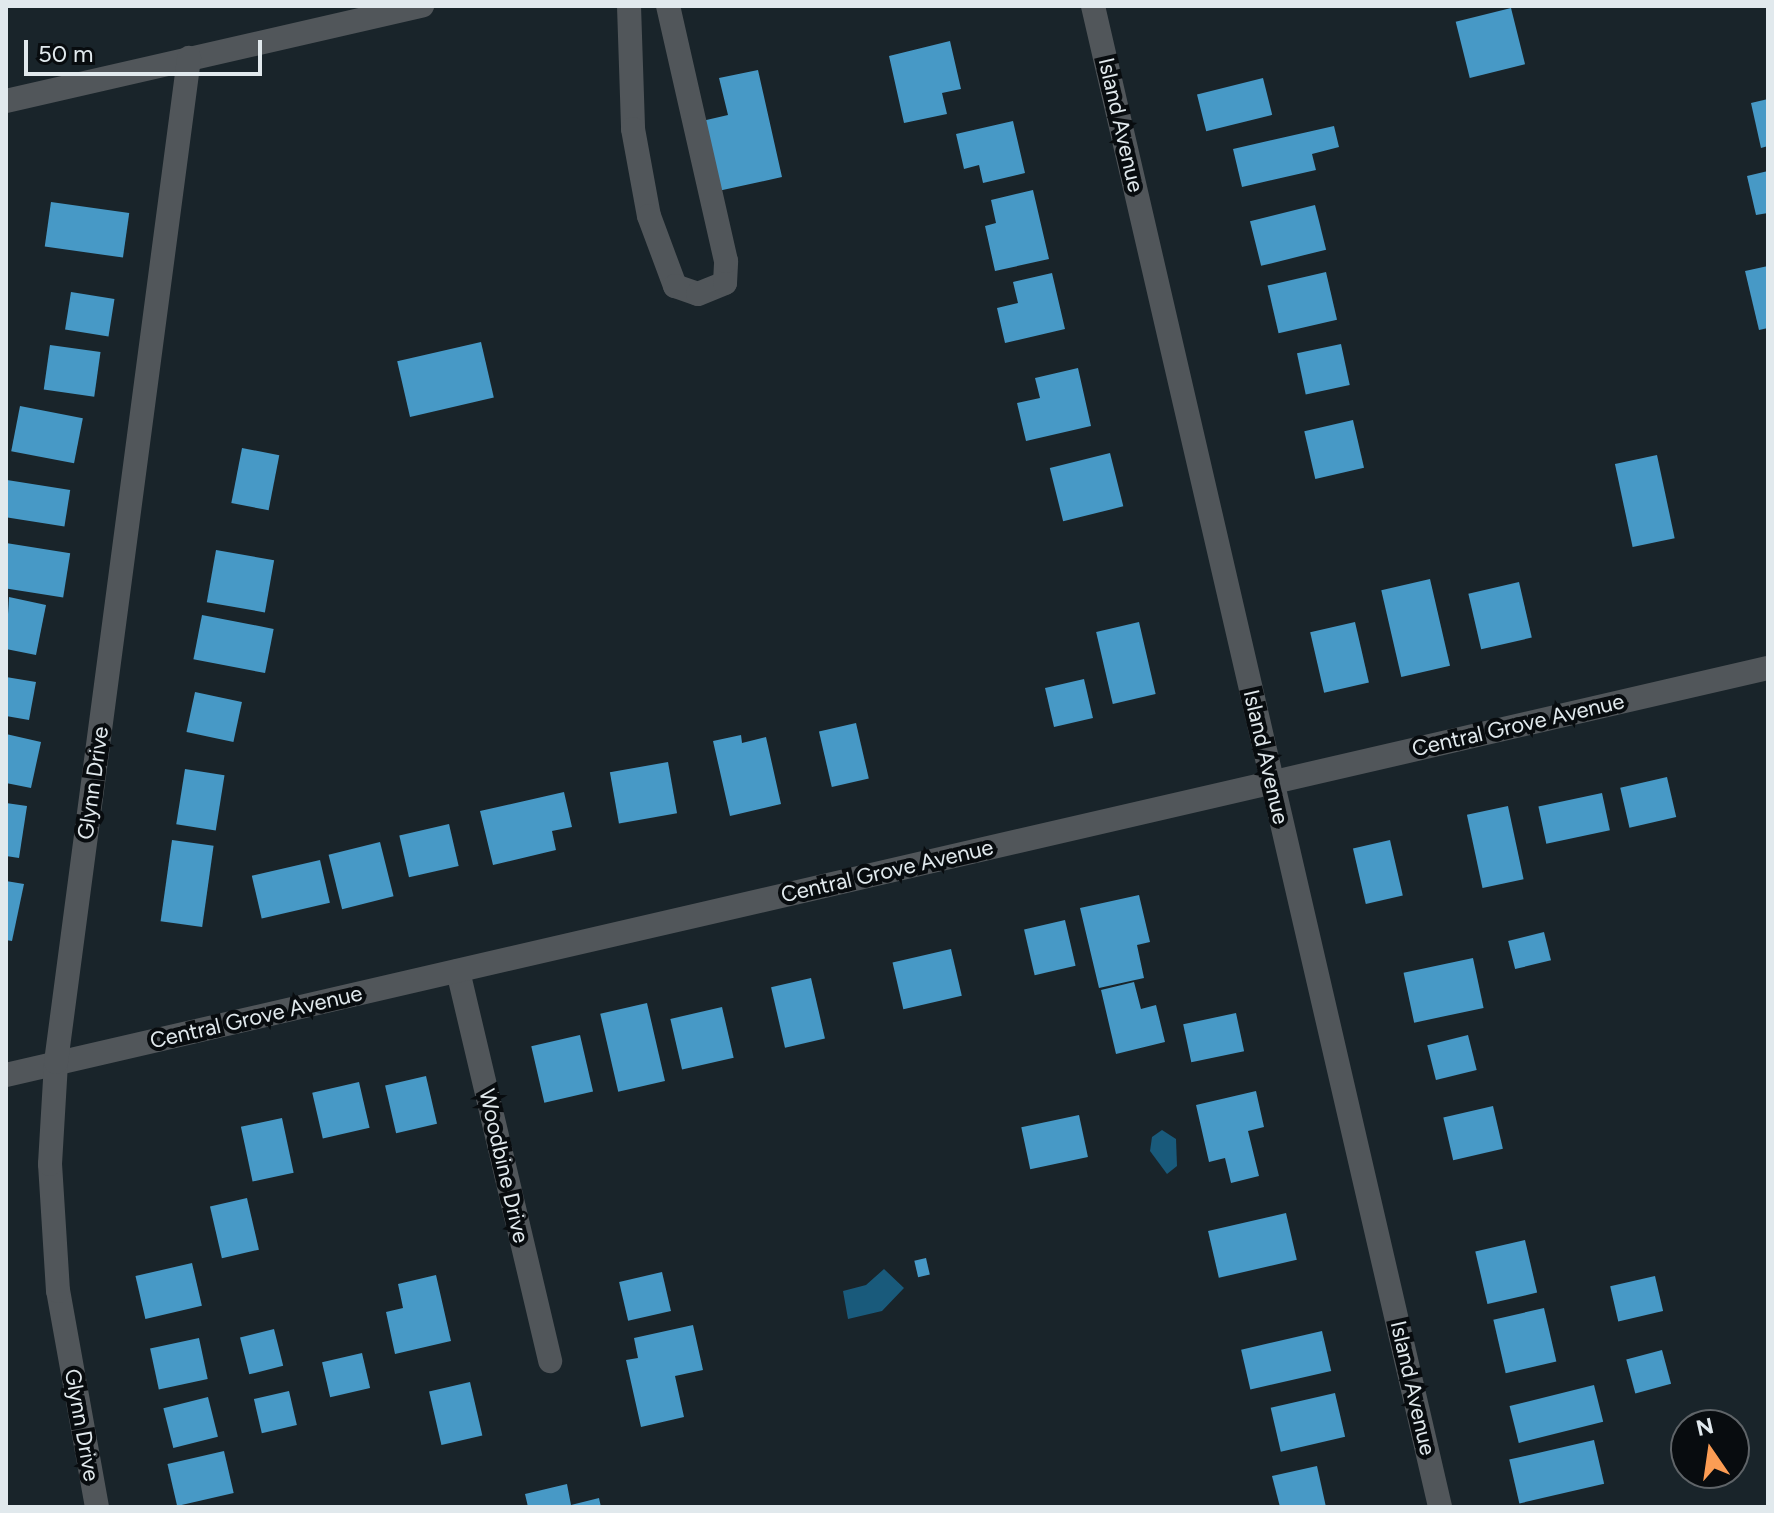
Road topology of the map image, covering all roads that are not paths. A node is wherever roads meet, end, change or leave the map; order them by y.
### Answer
1 (422, 6) edge
2 (629, 6) edge
3 (668, 6) edge
4 (1093, 6) edge
5 (189, 58) junction
6 (6, 101) edge
7 (1768, 668) edge
8 (1272, 781) junction
9 (458, 971) junction
10 (56, 1062) junction
11 (6, 1075) edge
12 (550, 1361) dead end
13 (97, 1507) edge
14 (1440, 1507) edge

1 - 5 street
2 - 3 street
4 - 8 street, Island Avenue
5 - 6 street
5 - 10 street, Glynn Drive
7 - 8 street, Central Grove Avenue
8 - 9 street, Central Grove Avenue
8 - 14 street, Island Avenue
9 - 10 street, Central Grove Avenue
9 - 12 street, Woodbine Drive
10 - 11 street, Central Grove Avenue
10 - 13 street, Glynn Drive

